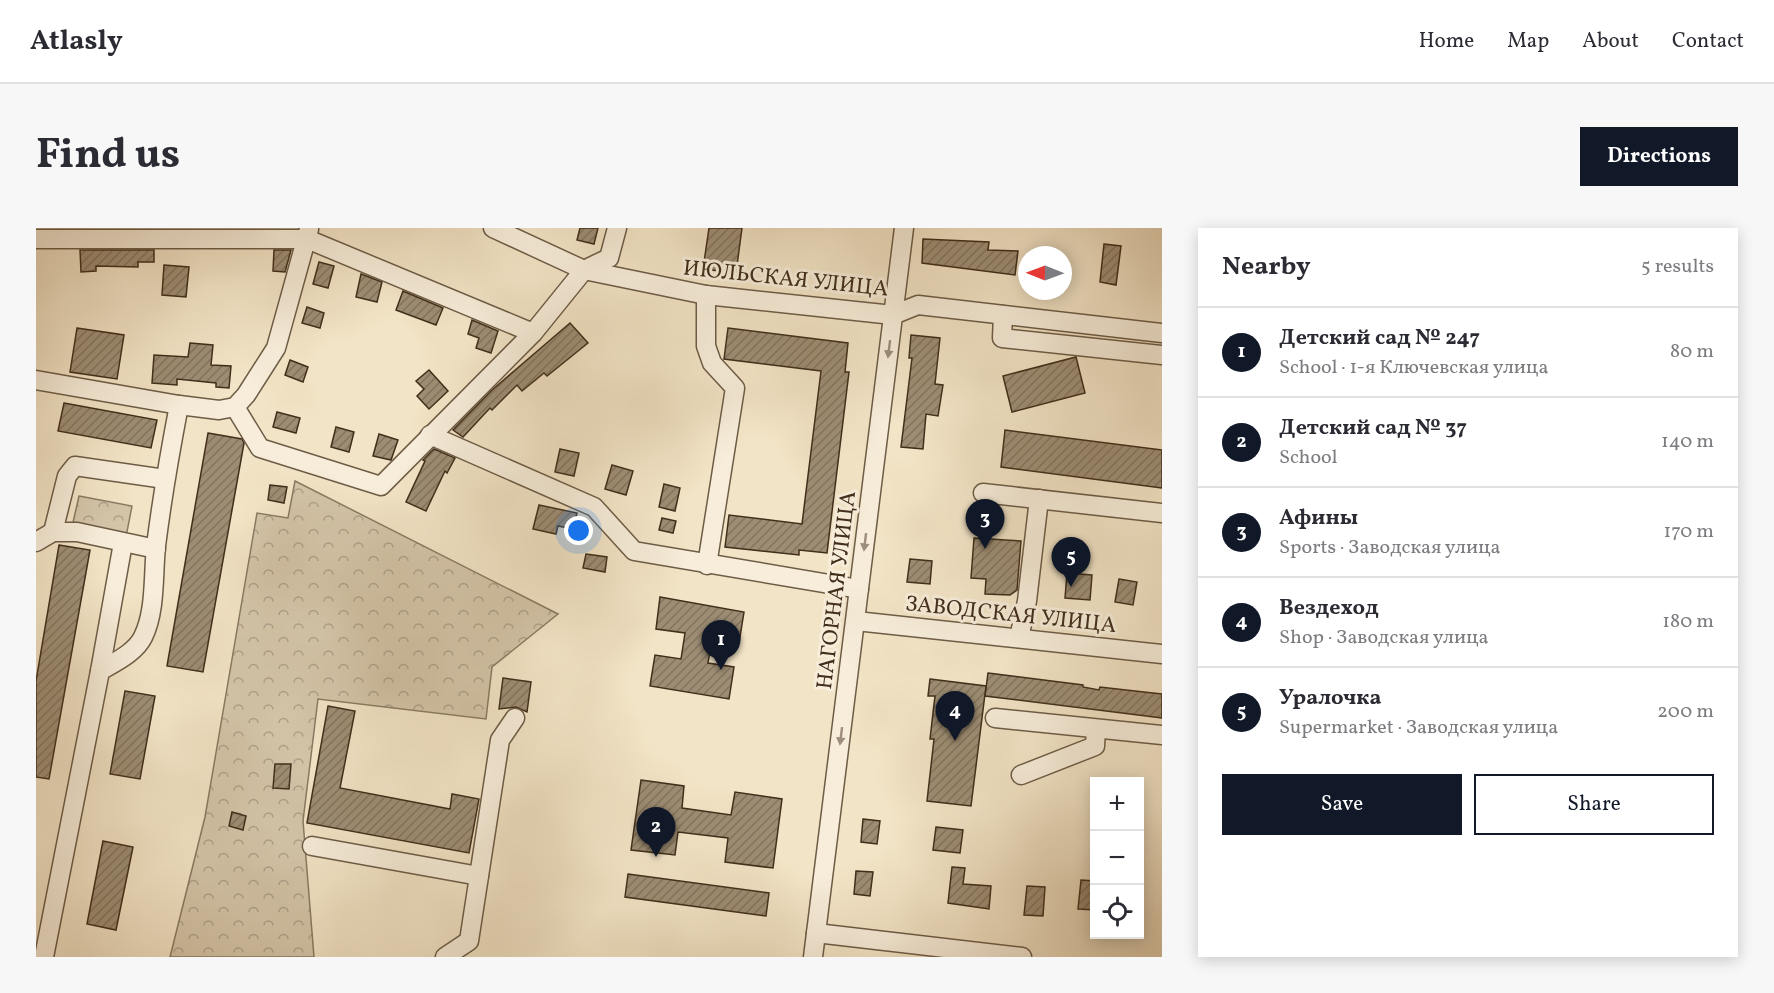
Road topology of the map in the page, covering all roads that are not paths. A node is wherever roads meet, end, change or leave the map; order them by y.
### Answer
1 (493, 228) edge
2 (617, 228) edge
3 (904, 228) edge
4 (308, 233) edge
5 (36, 240) edge
6 (584, 270) junction
7 (706, 295) junction
8 (893, 315) junction
9 (1003, 315) junction
10 (1121, 328) junction
11 (533, 333) junction
12 (1162, 333) edge
13 (1117, 350) junction
14 (1162, 355) edge
15 (36, 380) edge
16 (179, 405) junction
17 (236, 407) junction
18 (430, 435) junction
19 (165, 479) junction
20 (983, 493) dead end
21 (1039, 499) junction
22 (1162, 513) edge
23 (53, 532) junction
24 (36, 542) edge
25 (123, 543) junction
26 (156, 549) junction
27 (707, 565) junction
28 (859, 589) junction
29 (856, 621) junction
30 (1019, 638) junction
31 (1162, 654) edge
32 (100, 670) junction
33 (515, 718) dead end
34 (995, 718) dead end
35 (1096, 729) junction
36 (1162, 735) edge
37 (1021, 776) dead end
38 (312, 846) dead end
39 (479, 876) junction
40 (816, 933) junction
41 (44, 957) edge
42 (445, 957) edge
43 (813, 957) edge
44 (1022, 957) edge

1 - 6 street, ИЮЛЬСКАЯ УЛИЦА
2 - 6 street
3 - 8 street, НАГОРНАЯ УЛИЦА
4 - 5 street
4 - 11 street
4 - 17 street
6 - 7 street, ИЮЛЬСКАЯ УЛИЦА
6 - 11 street
7 - 8 street, ИЮЛЬСКАЯ УЛИЦА
7 - 27 street
8 - 9 street, ИЮЛЬСКАЯ УЛИЦА
8 -> 28 street, НАГОРНАЯ УЛИЦА
9 - 10 street, ИЮЛЬСКАЯ УЛИЦА
9 - 13 street
10 - 12 street, ИЮЛЬСКАЯ УЛИЦА
10 - 13 street
11 - 18 street
13 - 14 street
15 - 16 street
16 - 17 street
16 - 19 street
17 - 18 street
18 - 27 street
19 - 23 street
19 - 26 street
20 - 21 street
21 - 22 street
21 - 30 street
23 - 24 street
23 - 25 street
25 - 26 street
25 - 32 street
26 - 32 street
27 - 28 street
28 - 29 street, НАГОРНАЯ УЛИЦА
29 - 30 street, ЗАВОДСКАЯ УЛИЦА
29 -> 40 street, НАГОРНАЯ УЛИЦА
30 - 31 street, ЗАВОДСКАЯ УЛИЦА
32 - 41 street
33 - 39 street
34 - 35 street
35 - 36 street
35 - 37 street
38 - 39 street
39 - 42 street
40 - 43 street, НАГОРНАЯ УЛИЦА
40 - 44 street

